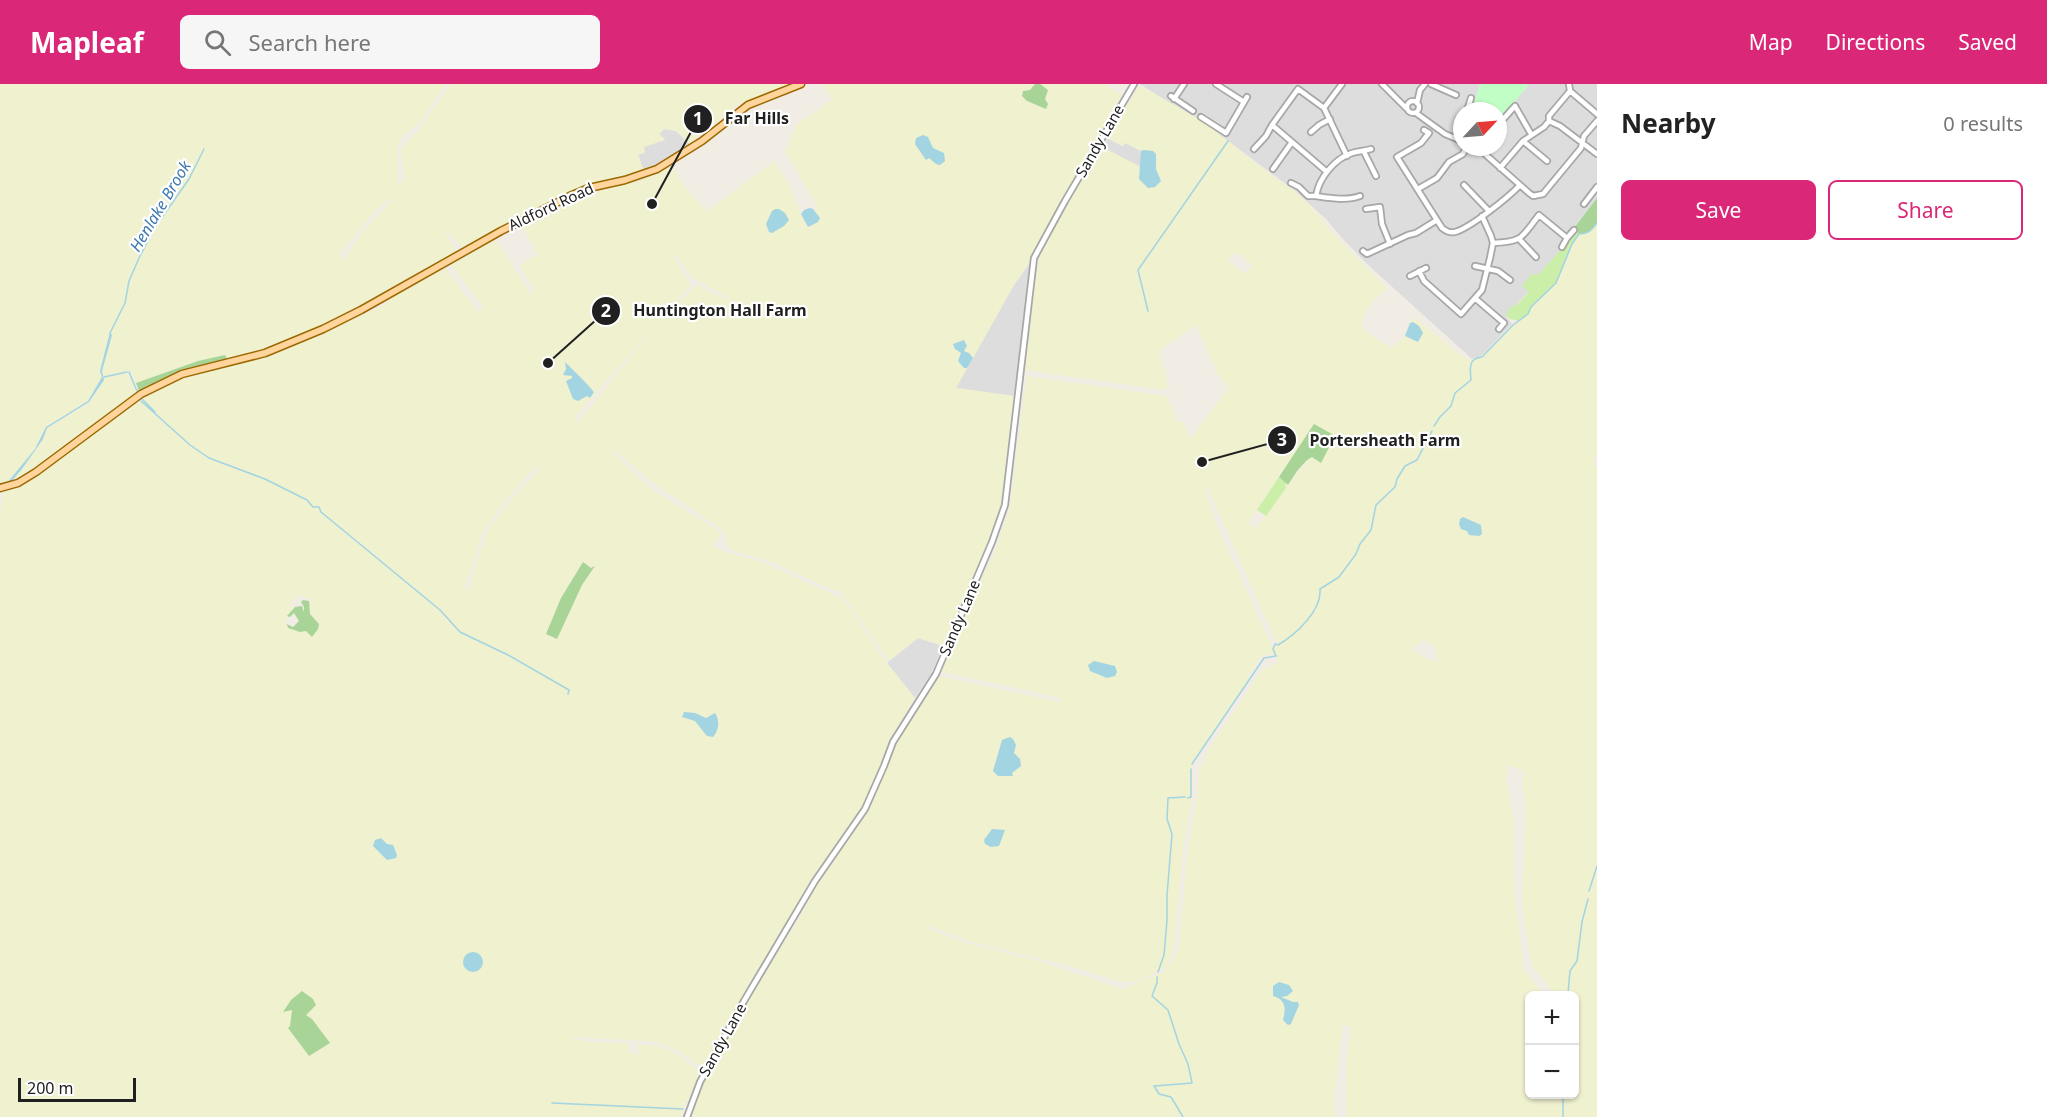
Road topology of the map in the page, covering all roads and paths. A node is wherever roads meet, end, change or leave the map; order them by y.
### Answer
1 (801, 84) edge
2 (1134, 84) edge
3 (1184, 84) edge
4 (1216, 84) edge
5 (1342, 84) edge
6 (1383, 84) edge
7 (1425, 84) edge
8 (1431, 84) edge
9 (1569, 84) edge
10 (1570, 91) junction
11 (1456, 94) dead end
12 (1471, 98) dead end
13 (1417, 101) junction
14 (1470, 102) edge
15 (1407, 106) junction
16 (1324, 108) junction
17 (1193, 111) dead end
18 (1418, 112) junction
19 (1507, 113) edge
20 (1597, 114) edge
21 (1201, 117) dead end
22 (1330, 119) junction
23 (1549, 121) junction
24 (1597, 121) edge
25 (1272, 125) junction
26 (1313, 131) dead end
27 (1429, 133) dead end
28 (1531, 134) junction
29 (1453, 137) edge
30 (1523, 141) junction
31 (1292, 142) junction
32 (1582, 142) junction
33 (1257, 148) dead end
34 (1371, 149) dead end
35 (1393, 151) dead end
36 (1364, 152) junction
37 (1597, 154) edge
38 (1347, 156) junction
39 (1460, 156) edge
40 (1487, 156) edge
41 (1397, 157) junction
42 (1547, 161) dead end
43 (1500, 168) junction
44 (1273, 169) dead end
45 (1327, 172) junction
46 (1376, 172) dead end
47 (1291, 183) dead end
48 (1464, 185) dead end
49 (1520, 185) junction
50 (1597, 187) edge
51 (1418, 189) junction
52 (1316, 196) junction
53 (1360, 196) dead end
54 (1584, 204) dead end
55 (1366, 209) dead end
56 (1489, 211) junction
57 (1482, 216) junction
58 (1437, 220) junction
59 (1574, 230) dead end
60 (1567, 238) junction
61 (1520, 240) junction
62 (1492, 243) junction
63 (1390, 244) junction
64 (1562, 247) dead end
65 (1367, 254) dead end
66 (1534, 256) dead end
67 (1475, 266) dead end
68 (1426, 268) dead end
69 (1487, 269) junction
70 (1419, 272) junction
71 (1410, 276) dead end
72 (1510, 280) dead end
73 (1476, 299) junction
74 (1499, 329) dead end
75 (4, 487) edge
76 (687, 1117) edge

1 - 75 main road, Aldford Road
2 - 76 street, Sandy Lane
3 - 17 street
4 - 21 street
5 - 16 street
6 - 15 street
7 - 13 street
8 - 11 street
9 - 10 street
10 - 20 street
10 - 23 street
12 - 14 street
13 - 15 street
13 - 18 street
15 - 18 street
16 - 22 street
16 - 25 street
18 - 29 street
19 - 28 street
22 - 26 street
22 - 38 street
23 - 28 street
23 - 32 street
24 - 32 street
25 - 31 street
25 - 33 street
27 - 41 street
28 - 30 street
30 - 42 street
30 - 43 street
31 - 44 street
31 - 45 street
32 - 37 street
32 - 49 street
34 - 36 street
35 - 41 street
36 - 38 street
36 - 46 street
38 - 45 street
39 - 51 street
40 - 43 street
41 - 51 street
43 - 49 street
45 - 52 street
47 - 52 street
48 - 56 street
49 - 56 street
50 - 54 street
51 - 58 street
52 - 53 street
55 - 63 street
56 - 57 street
57 - 58 street
57 - 62 street
58 - 63 street
59 - 60 street
60 - 61 street
60 - 64 street
61 - 62 street
61 - 66 street
62 - 69 street
63 - 65 street
67 - 69 street
68 - 70 street
69 - 72 street
69 - 73 street
70 - 71 street
70 - 73 street
73 - 74 street

